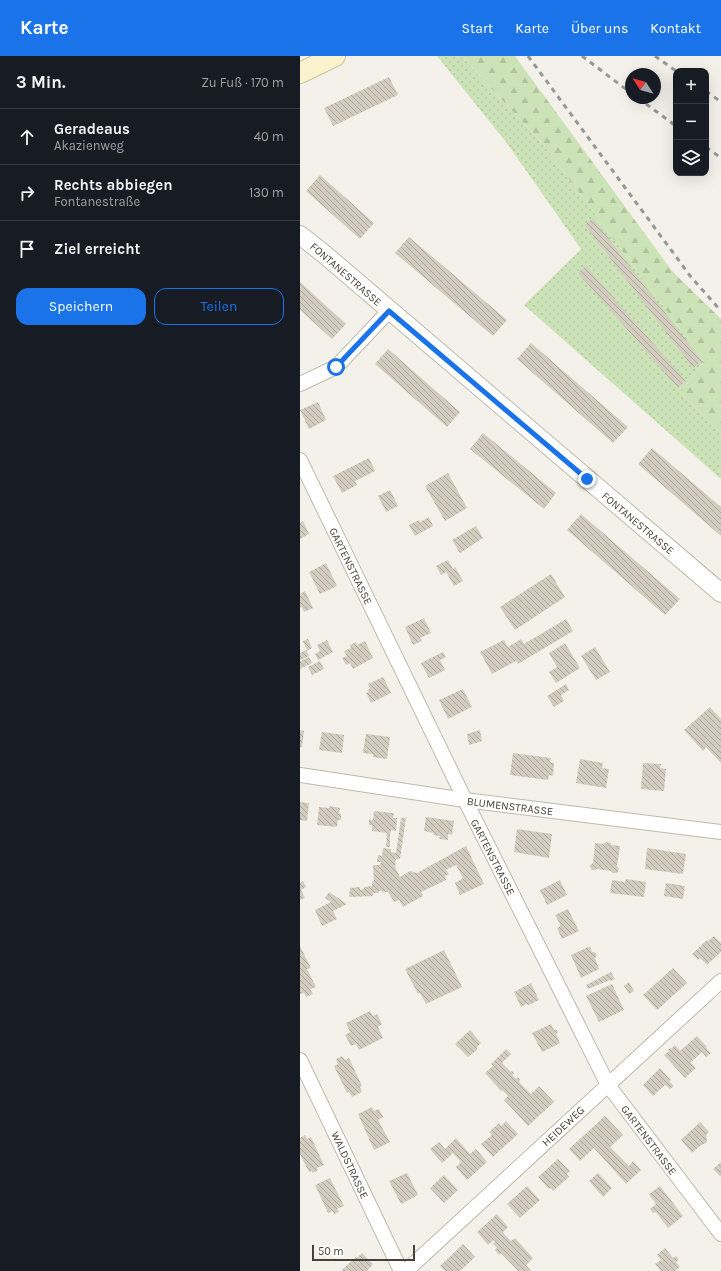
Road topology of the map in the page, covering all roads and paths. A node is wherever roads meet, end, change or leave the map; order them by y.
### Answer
1 (334, 56) edge
2 (300, 72) edge
3 (300, 235) edge
4 (389, 311) junction
5 (300, 384) edge
6 (300, 460) edge
7 (721, 593) edge
8 (300, 775) edge
9 (465, 800) junction
10 (721, 832) edge
11 (721, 981) edge
12 (300, 1060) edge
13 (608, 1085) junction
14 (721, 1234) edge
15 (400, 1271) edge
16 (406, 1271) edge

1 - 2 main road
3 - 4 street, FONTANESTRASSE
4 - 5 street
4 - 7 street, FONTANESTRASSE
6 - 9 street, GARTENSTRASSE
8 - 9 street, BLUMENSTRASSE
9 - 10 street, BLUMENSTRASSE
9 - 13 street, GARTENSTRASSE
11 - 13 street, HEIDEWEG
12 - 15 street, WALDSTRASSE
13 - 14 street, GARTENSTRASSE
13 - 16 street, HEIDEWEG

